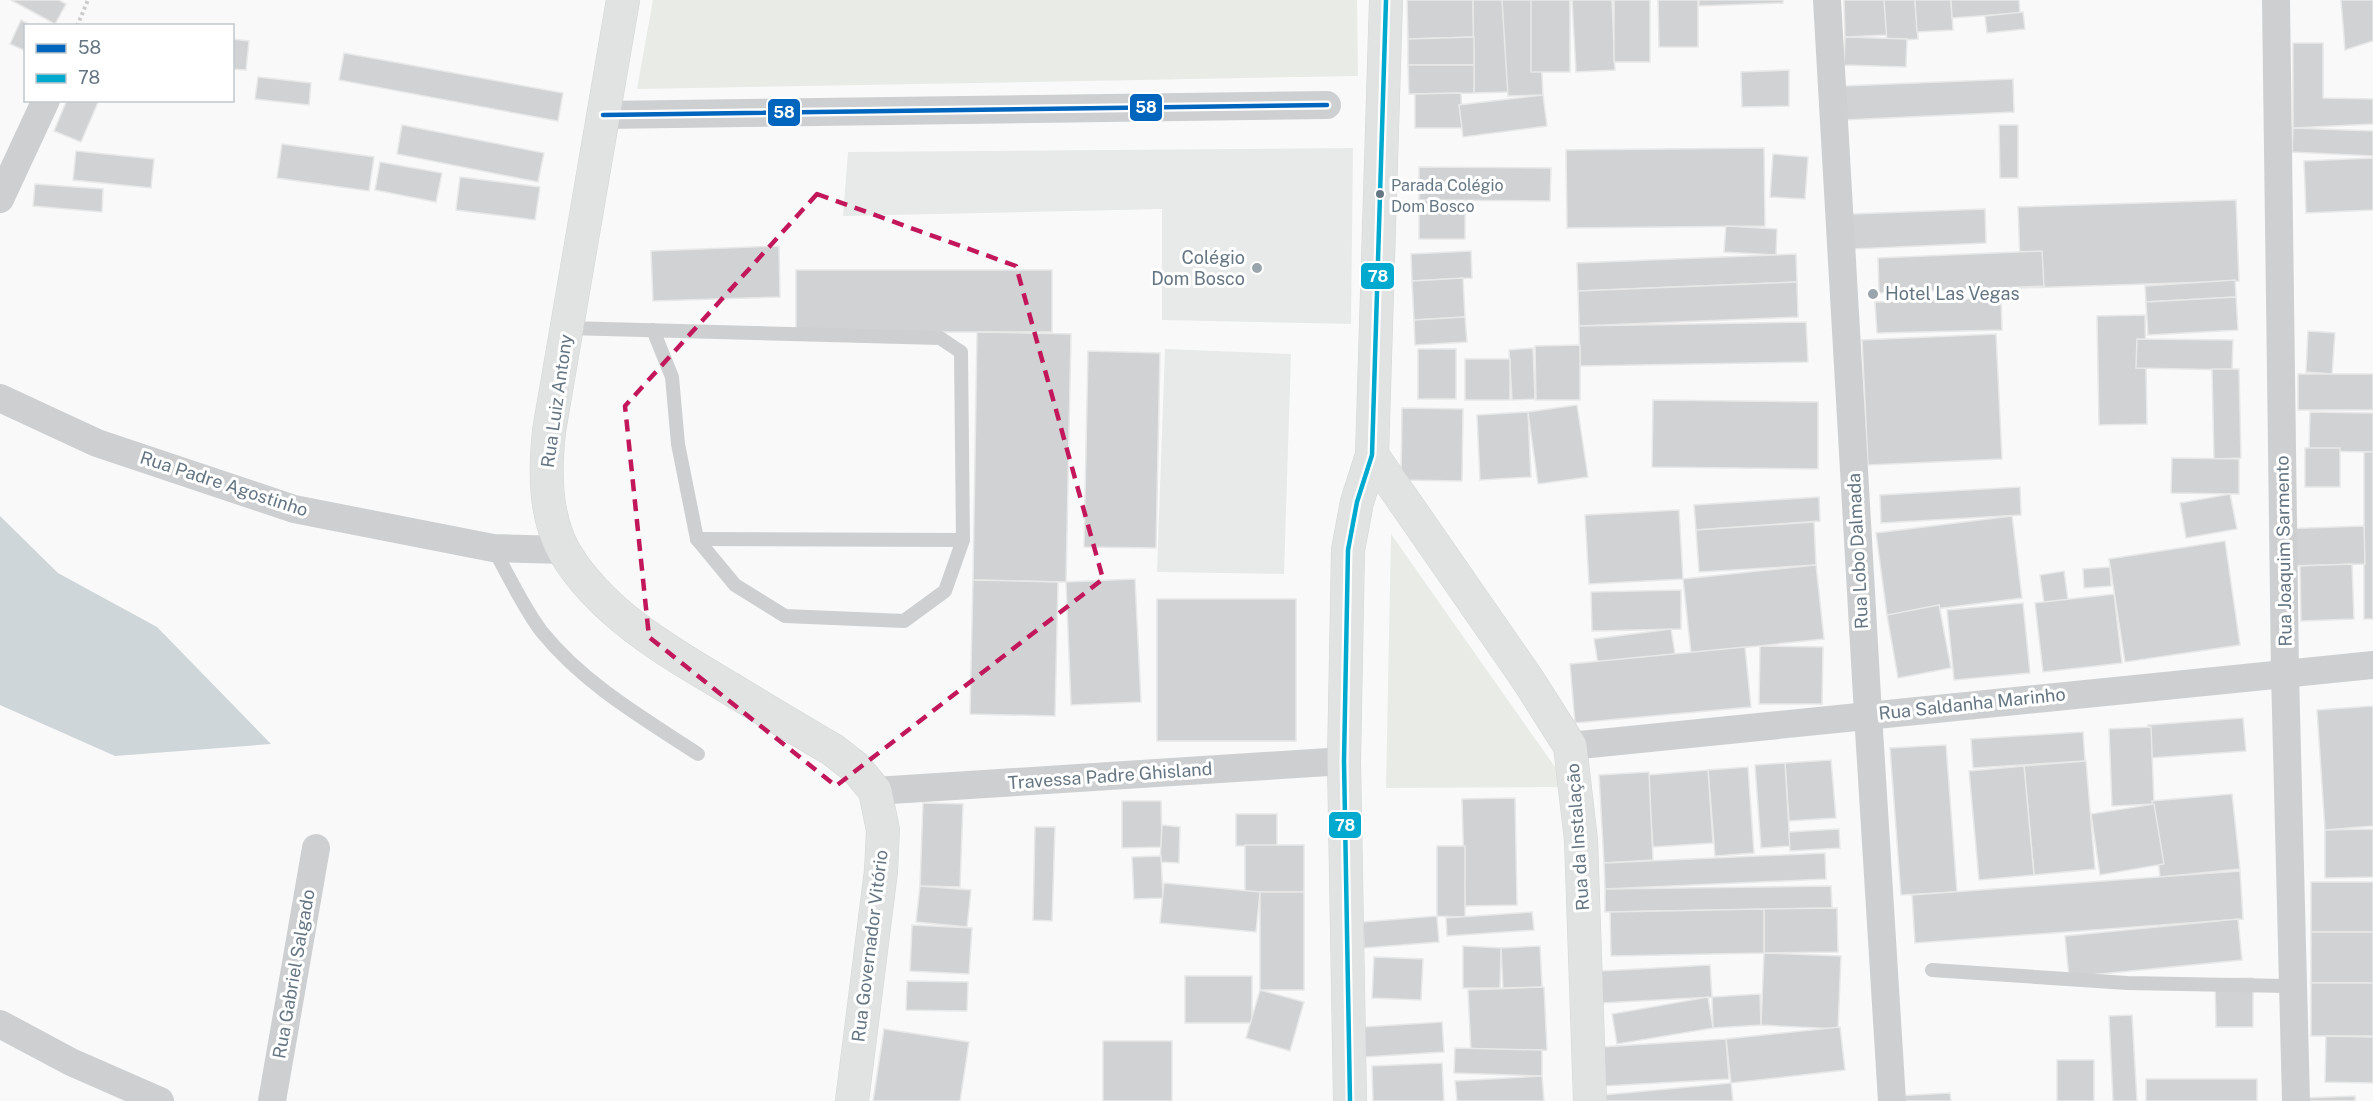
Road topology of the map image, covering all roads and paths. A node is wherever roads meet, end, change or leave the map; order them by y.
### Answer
1 (88, 0) edge
2 (623, 0) edge
3 (1386, 0) edge
4 (1827, 0) edge
5 (2276, 0) edge
6 (78, 24) edge
7 (45, 102) edge
8 (1327, 105) dead end
9 (603, 115) junction
10 (0, 199) edge
11 (567, 328) junction
12 (653, 330) junction
13 (0, 398) edge
14 (1372, 455) junction
15 (697, 538) junction
16 (963, 540) junction
17 (493, 548) junction
18 (564, 550) junction
19 (2373, 665) edge
20 (2285, 673) junction
21 (1868, 714) junction
22 (1570, 746) junction
23 (698, 754) dead end
24 (1344, 760) junction
25 (875, 791) junction
26 (316, 848) dead end
27 (1932, 969) dead end
28 (2293, 986) junction
29 (0, 1024) edge
30 (160, 1101) edge
31 (272, 1101) edge
32 (852, 1101) edge
33 (1350, 1101) edge
34 (1590, 1101) edge
35 (1893, 1101) edge
36 (2296, 1101) edge

1 - 6 path
2 - 9 street, Rua Luiz Antony
3 - 14 street
4 - 21 street, Rua Lobo Dalmada
5 - 20 street, Rua Joaquim Sarmento
7 - 10 street
8 - 9 street
9 - 11 street, Rua Luiz Antony
11 - 12 lane
11 - 18 street, Rua Luiz Antony
12 - 15 lane
12 - 16 lane
13 - 17 street, Rua Padre Agostinho
14 - 22 street, Rua da Instalação
14 - 24 street
15 - 16 lane
15 - 16 lane
17 - 18 street, Rua Padre Agostinho
17 - 23 lane
18 - 25 street, Rua Luiz Antony
19 - 20 street, Rua Saldanha Marinho
20 - 21 street, Rua Saldanha Marinho
20 - 28 street, Rua Joaquim Sarmento
21 - 22 street, Rua Saldanha Marinho
21 - 35 street, Rua Lobo Dalmada
22 - 34 street, Rua da Instalação
24 - 25 street, Travessa Padre Ghisland
24 - 33 street
25 - 32 street, Rua Governador Vitório
26 - 31 street, Rua Gabriel Salgado
27 - 28 lane
28 - 36 street, Rua Joaquim Sarmento
29 - 30 street

